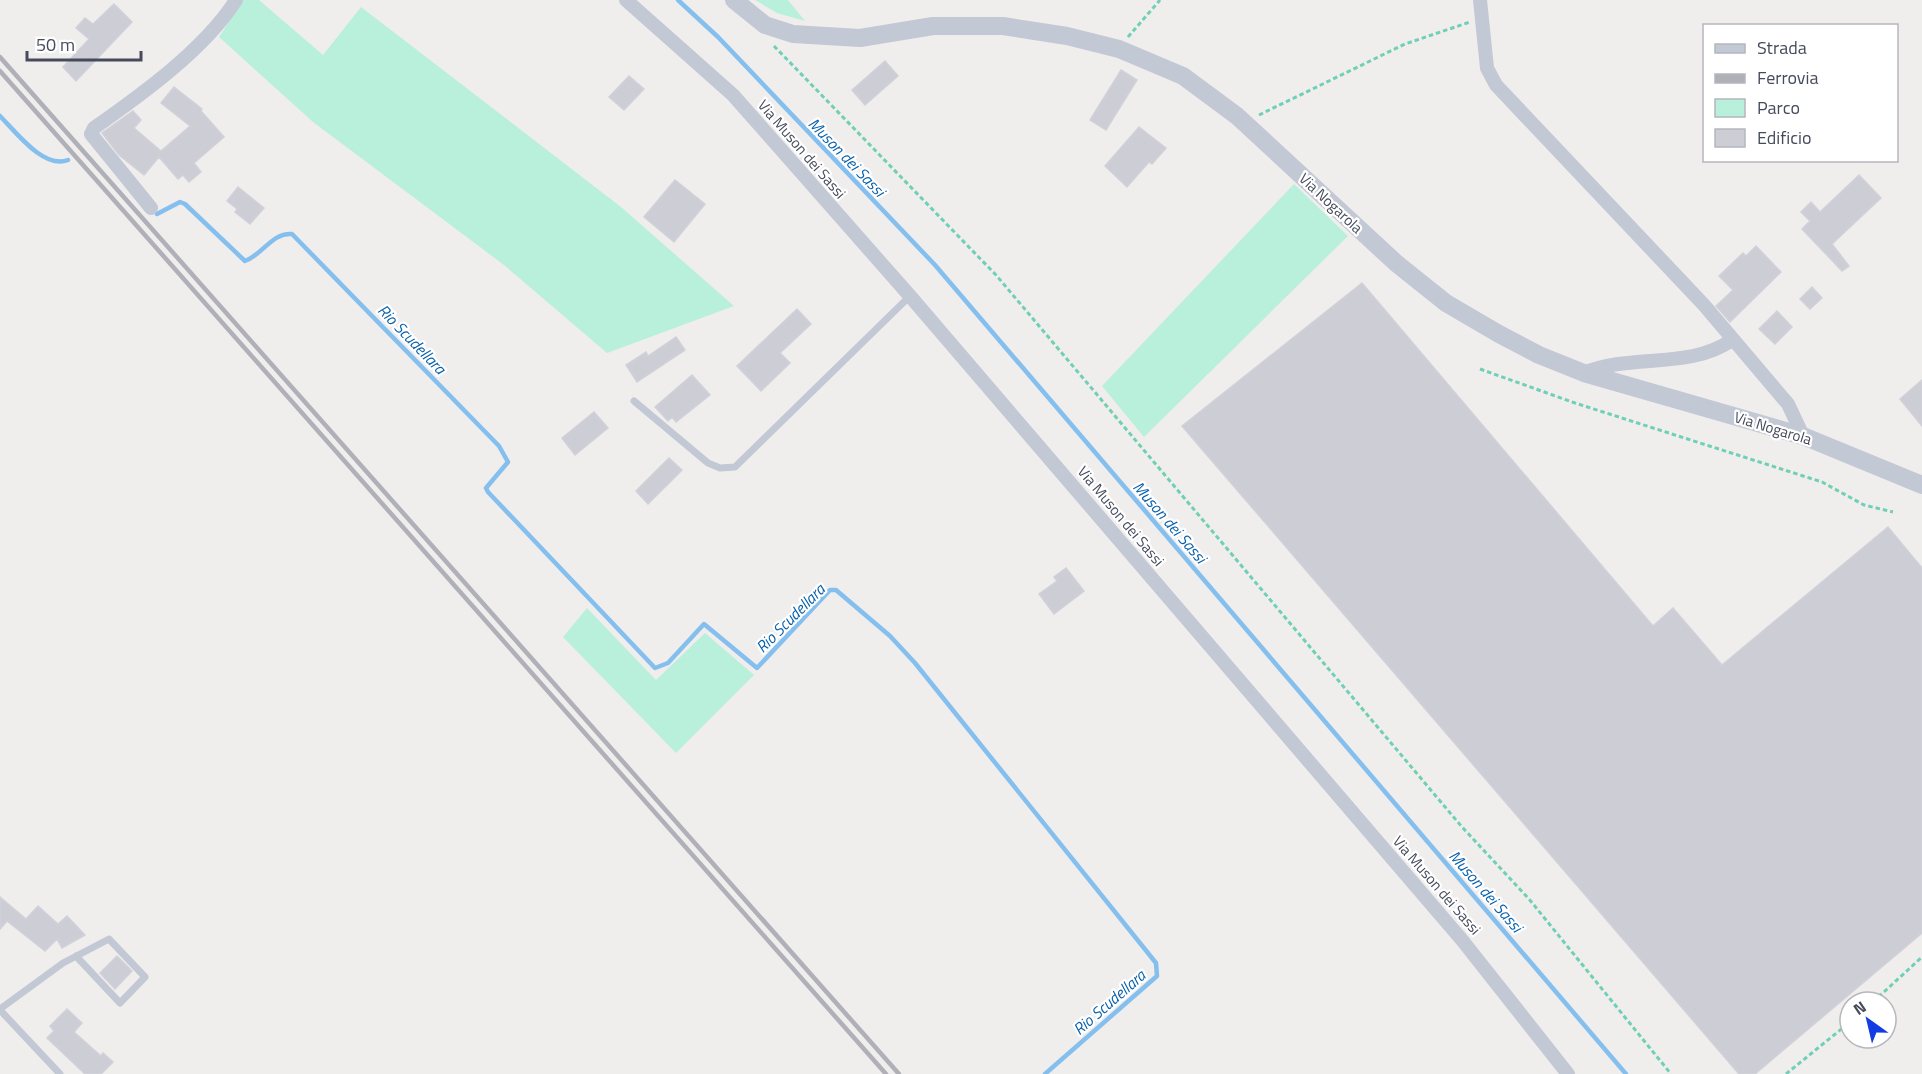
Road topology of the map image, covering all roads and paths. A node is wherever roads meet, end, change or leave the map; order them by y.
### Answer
1 (236, 0) edge
2 (626, 0) edge
3 (734, 0) edge
4 (1160, 0) edge
5 (1480, 0) edge
6 (1472, 22) dead end
7 (765, 25) junction
8 (1123, 51) junction
9 (1245, 123) junction
10 (151, 208) dead end
11 (910, 296) junction
12 (1732, 340) junction
13 (1480, 369) dead end
14 (1584, 373) junction
15 (634, 401) dead end
16 (1803, 436) junction
17 (1922, 485) edge
18 (1893, 512) dead end
19 (76, 956) junction
20 (1922, 957) edge
21 (1886, 990) edge
22 (0, 1009) edge
23 (1838, 1032) edge
24 (60, 1074) edge
25 (1568, 1074) edge
26 (1671, 1074) edge
27 (1786, 1074) edge

1 - 10 street
2 - 11 street, Via Muson dei Sassi
3 - 7 street, Via Nogarola
4 - 8 path
5 - 12 street
6 - 9 path
7 - 8 street, Via Nogarola
7 - 26 path
8 - 9 street, Via Nogarola
9 - 14 street, Via Nogarola
11 - 15 lane
11 - 25 street, Via Muson dei Sassi
12 - 14 street
12 - 16 street
13 - 18 path
14 - 16 street, Via Nogarola
16 - 17 street, Via Nogarola
19 - 19 lane
19 - 22 lane
20 - 21 path
22 - 24 lane
23 - 27 path

